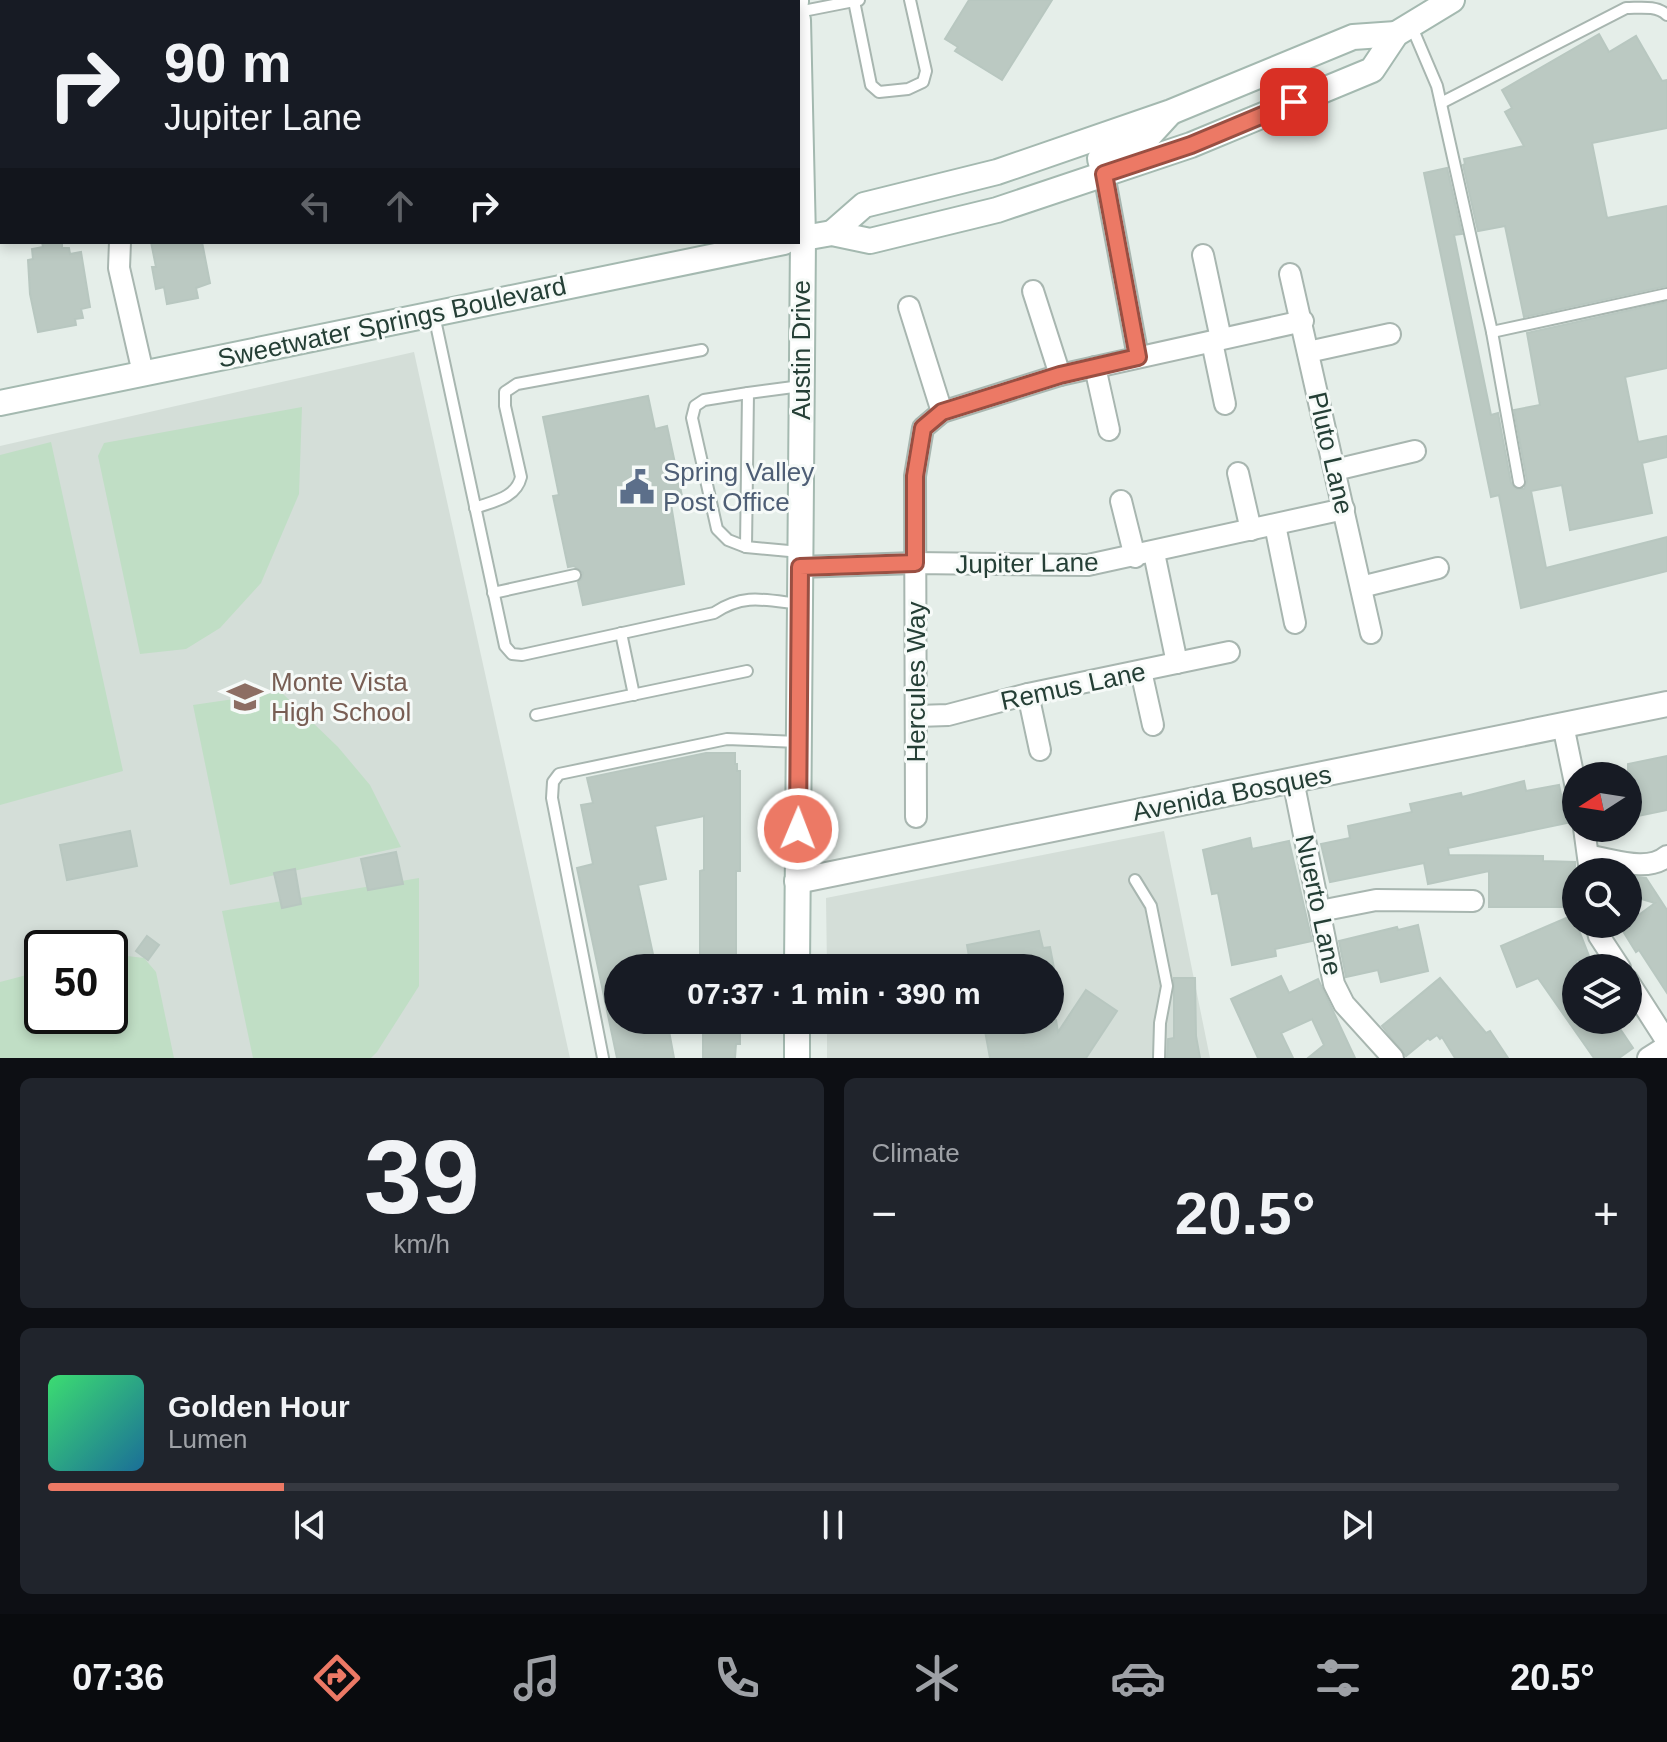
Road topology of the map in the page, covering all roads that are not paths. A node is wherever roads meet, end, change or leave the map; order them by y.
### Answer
1 (910, 0) edge
2 (1452, 0) edge
3 (858, 1) edge
4 (800, 12) edge
5 (1667, 15) edge
6 (1403, 29) junction
7 (1441, 103) junction
8 (1171, 112) junction
9 (1104, 174) junction
10 (832, 233) junction
11 (800, 239) edge
12 (120, 244) edge
13 (775, 244) edge
14 (795, 244) edge
15 (1203, 255) dead end
16 (1290, 274) dead end
17 (1033, 291) dead end
18 (1667, 294) edge
19 (909, 307) dead end
20 (434, 313) junction
21 (1303, 321) junction
22 (1492, 332) junction
23 (1390, 334) dead end
24 (1217, 340) junction
25 (702, 350) dead end
26 (1308, 352) junction
27 (1138, 357) junction
28 (1095, 367) junction
29 (143, 373) junction
30 (1060, 375) junction
31 (801, 386) junction
32 (748, 393) junction
33 (0, 403) edge
34 (1225, 404) dead end
35 (942, 412) junction
36 (1109, 430) dead end
37 (1415, 451) dead end
38 (1335, 470) junction
39 (1238, 473) dead end
40 (1519, 482) dead end
41 (1121, 501) dead end
42 (475, 508) junction
43 (1344, 509) junction
44 (1275, 525) junction
45 (1251, 530) junction
46 (746, 547) junction
47 (1144, 555) junction
48 (800, 559) junction
49 (915, 563) junction
50 (1438, 568) dead end
51 (575, 575) dead end
52 (1361, 587) junction
53 (493, 593) junction
54 (799, 604) junction
55 (1295, 623) dead end
56 (621, 633) junction
57 (1371, 633) dead end
58 (1229, 652) dead end
59 (1177, 663) junction
60 (747, 671) dead end
61 (1141, 671) junction
62 (1028, 694) junction
63 (634, 695) junction
64 (1667, 704) edge
65 (536, 715) dead end
66 (917, 716) junction
67 (1153, 725) dead end
68 (1563, 725) junction
69 (798, 742) junction
70 (1040, 750) dead end
71 (1571, 762) edge
72 (1293, 780) junction
73 (916, 817) dead end
74 (1667, 856) edge
75 (1642, 865) edge
76 (1135, 880) dead end
77 (797, 881) junction
78 (1473, 901) dead end
79 (1320, 911) junction
80 (797, 954) edge
81 (1642, 1003) edge
82 (797, 1034) edge
83 (1667, 1037) edge
84 (1667, 1046) edge
85 (603, 1058) edge
86 (797, 1058) edge
87 (1159, 1058) edge
88 (1393, 1058) edge
89 (1648, 1058) edge

1 - 3 lane
2 - 6 main road, Sweetwater Springs Boulevard
3 - 4 lane
5 - 7 lane
6 - 7 lane
6 - 8 main road, Sweetwater Springs Boulevard
6 - 9 main road, Sweetwater Springs Boulevard
7 - 22 lane
8 - 9 main road
8 - 10 main road, Sweetwater Springs Boulevard
9 - 10 main road, Sweetwater Springs Boulevard
9 - 27 street
10 - 11 main road, Sweetwater Springs Boulevard
12 - 29 street
13 - 20 main road, Sweetwater Springs Boulevard
14 - 31 main road, Austin Drive
15 - 24 street
16 - 21 street, Pluto Lane
17 - 30 street
18 - 22 lane
19 - 35 street
20 - 29 main road, Sweetwater Springs Boulevard
20 - 42 lane
21 - 24 street
21 - 26 street, Pluto Lane
22 - 40 lane
23 - 26 street
24 - 27 street
24 - 34 street
25 - 42 lane
26 - 38 street, Pluto Lane
27 - 28 street
28 - 30 street
28 - 36 street
29 - 33 main road, Sweetwater Springs Boulevard
30 - 35 street
31 - 32 lane
31 - 48 main road, Austin Drive
32 - 46 lane
32 - 46 lane
35 - 49 street, Hercules Way
37 - 38 street
38 - 43 street, Pluto Lane
39 - 45 street
41 - 47 street
42 - 53 lane
43 - 44 street, Jupiter Lane
43 - 52 street, Pluto Lane
44 - 45 street, Jupiter Lane
44 - 55 street
45 - 47 street, Jupiter Lane
46 - 48 lane
47 - 49 street, Jupiter Lane
47 - 59 street
48 - 49 street, Jupiter Lane
48 - 54 main road, Austin Drive
49 - 66 street, Hercules Way
50 - 52 street
51 - 53 lane
52 - 57 street, Pluto Lane
53 - 56 lane
54 - 56 lane
54 - 69 main road, Austin Drive
56 - 63 lane
58 - 59 street, Remus Lane
59 - 61 street, Remus Lane
60 - 63 lane
61 - 62 street, Remus Lane
61 - 67 street
62 - 66 street, Remus Lane
62 - 70 street
63 - 65 lane
64 - 68 main road, Avenida Bosques
66 - 73 street, Hercules Way
68 - 71 street
68 - 72 main road, Avenida Bosques
69 - 77 main road, Austin Drive
69 - 85 lane
72 - 77 main road, Avenida Bosques
72 - 79 street, Nuerto Lane
74 - 75 street
76 - 87 lane
77 - 80 main road, Austin Drive
78 - 79 street
79 - 88 street, Nuerto Lane
81 - 83 street
82 - 86 main road
84 - 89 street

